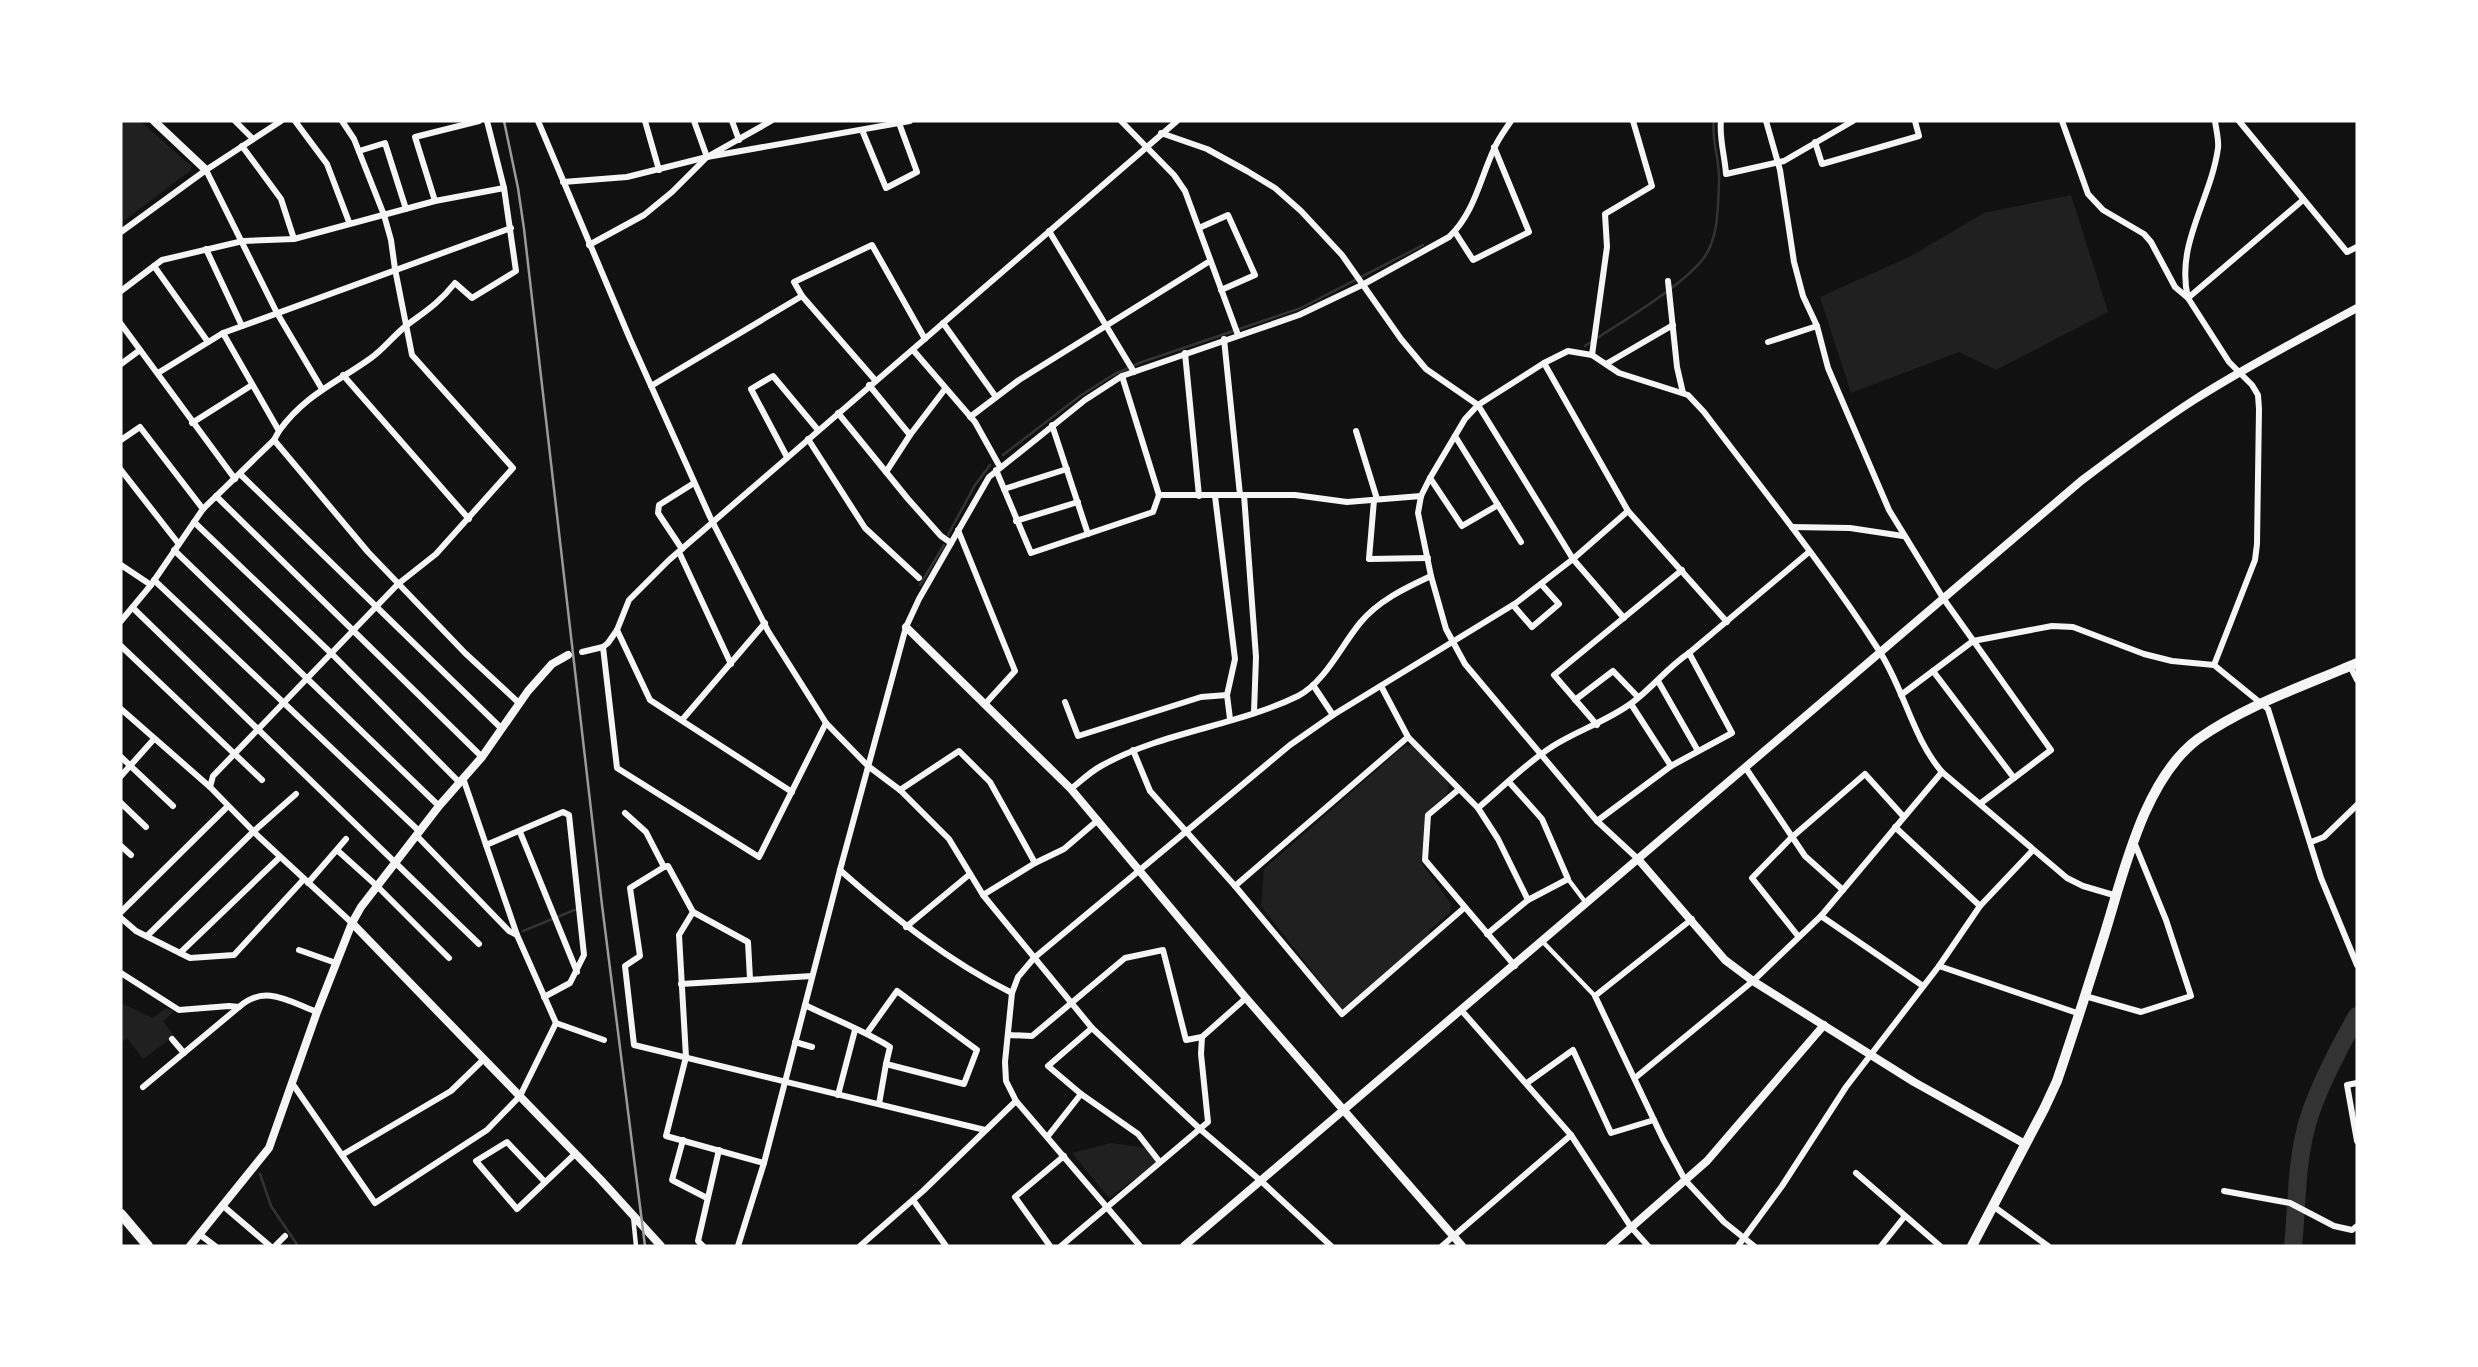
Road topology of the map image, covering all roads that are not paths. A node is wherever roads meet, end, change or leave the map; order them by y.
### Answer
1 (154, 121) edge
2 (235, 121) edge
3 (281, 121) edge
4 (295, 121) edge
5 (479, 121) edge
6 (486, 121) edge
7 (538, 121) edge
8 (645, 121) edge
9 (694, 121) edge
10 (733, 121) edge
11 (771, 121) edge
12 (910, 121) edge
13 (1121, 121) edge
14 (1177, 121) edge
15 (1511, 121) edge
16 (1633, 121) edge
17 (1721, 121) edge
18 (1767, 121) edge
19 (1853, 121) edge
20 (1915, 121) edge
21 (2062, 121) edge
22 (2215, 121) edge
23 (2239, 121) edge
24 (345, 122) edge
25 (899, 123) junction
26 (862, 130) junction
27 (1161, 133) junction
28 (253, 139) junction
29 (739, 140) junction
30 (1815, 142) junction
31 (242, 146) junction
32 (1145, 146) junction
33 (1494, 147) junction
34 (359, 151) junction
35 (707, 157) junction
36 (1778, 162) junction
37 (205, 170) junction
38 (659, 170) junction
39 (563, 182) junction
40 (504, 188) junction
41 (2302, 200) junction
42 (435, 201) junction
43 (406, 209) junction
44 (384, 215) junction
45 (349, 222) junction
46 (510, 228) junction
47 (1199, 228) junction
48 (121, 231) edge
49 (1049, 231) junction
50 (1455, 232) junction
51 (294, 239) junction
52 (243, 241) junction
53 (589, 245) junction
54 (2357, 247) edge
55 (206, 249) junction
56 (1210, 261) junction
57 (154, 266) junction
58 (395, 269) junction
59 (1668, 281) dead end
60 (1364, 284) junction
61 (1221, 290) junction
62 (121, 291) edge
63 (802, 296) junction
64 (2188, 298) junction
65 (2357, 307) edge
66 (277, 313) junction
67 (943, 323) junction
68 (121, 324) edge
69 (1106, 325) junction
70 (1673, 325) junction
71 (242, 326) junction
72 (406, 326) junction
73 (1817, 326) junction
74 (223, 333) junction
75 (1238, 335) junction
76 (925, 339) junction
77 (1224, 339) junction
78 (208, 342) junction
79 (1768, 342) dead end
80 (140, 350) junction
81 (913, 350) junction
82 (1185, 353) junction
83 (1592, 355) junction
84 (1544, 363) junction
85 (121, 364) edge
86 (1606, 364) junction
87 (1134, 372) junction
88 (2239, 372) junction
89 (158, 373) junction
90 (342, 375) junction
91 (1122, 376) junction
92 (872, 382) junction
93 (252, 385) junction
94 (651, 386) junction
95 (322, 389) junction
96 (945, 389) junction
97 (1683, 393) junction
98 (996, 397) junction
99 (1478, 405) junction
100 (838, 413) junction
101 (970, 417) junction
102 (192, 423) junction
103 (1052, 425) junction
104 (818, 430) junction
105 (279, 431) junction
106 (1356, 431) dead end
107 (910, 435) junction
108 (1455, 436) junction
109 (808, 439) junction
110 (121, 440) edge
111 (274, 440) junction
112 (787, 457) junction
113 (998, 468) junction
114 (1067, 469) junction
115 (121, 470) edge
116 (886, 472) junction
117 (237, 477) junction
118 (1430, 478) junction
119 (694, 483) junction
120 (1004, 489) junction
121 (1159, 495) junction
122 (1242, 495) junction
123 (216, 496) junction
124 (1199, 496) junction
125 (1215, 496) junction
126 (1421, 496) junction
127 (1376, 500) junction
128 (1078, 502) junction
129 (1498, 505) junction
130 (203, 509) junction
131 (1628, 511) junction
132 (469, 519) junction
133 (1016, 521) junction
134 (194, 522) junction
135 (713, 522) junction
136 (1792, 527) junction
137 (958, 530) junction
138 (1088, 534) junction
139 (1903, 536) junction
140 (1521, 542) dead end
141 (951, 543) junction
142 (176, 547) junction
143 (680, 550) junction
144 (1809, 552) junction
145 (1428, 558) junction
146 (1573, 559) junction
147 (121, 565) edge
148 (1682, 570) junction
149 (1431, 576) junction
150 (919, 578) dead end
151 (152, 582) junction
152 (398, 584) junction
153 (1541, 584) junction
154 (1943, 598) junction
155 (1513, 605) junction
156 (377, 607) junction
157 (133, 608) junction
158 (122, 616) edge
159 (1624, 618) junction
160 (1727, 622) junction
161 (765, 624) junction
162 (906, 627) junction
163 (354, 630) junction
164 (617, 630) junction
165 (1973, 641) junction
166 (1452, 642) junction
167 (121, 646) edge
168 (603, 647) junction
169 (582, 652) dead end
170 (1880, 652) junction
171 (1689, 653) junction
172 (332, 654) junction
173 (568, 655) dead end
174 (731, 664) junction
175 (2214, 665) junction
176 (2354, 665) edge
177 (1934, 671) junction
178 (308, 679) junction
179 (2357, 680) edge
180 (1658, 681) junction
181 (1313, 685) junction
182 (1381, 686) junction
183 (1227, 695) junction
184 (1901, 695) junction
185 (1638, 698) junction
186 (1575, 701) junction
187 (1065, 702) dead end
188 (519, 703) junction
189 (2262, 703) junction
190 (284, 704) junction
191 (985, 704) junction
192 (1631, 704) junction
193 (121, 709) edge
194 (1254, 712) junction
195 (1333, 715) junction
196 (1230, 719) junction
197 (682, 720) junction
198 (826, 723) junction
199 (1597, 725) junction
200 (500, 728) junction
201 (259, 730) junction
202 (1408, 737) junction
203 (155, 739) junction
204 (1133, 750) junction
205 (1698, 751) junction
206 (235, 754) junction
207 (1542, 755) junction
208 (121, 757) edge
209 (482, 757) junction
210 (130, 766) junction
211 (868, 766) junction
212 (1671, 766) junction
213 (1745, 767) junction
214 (1942, 772) junction
215 (121, 776) edge
216 (2014, 778) junction
217 (261, 780) dead end
218 (461, 781) junction
219 (1509, 782) junction
220 (210, 787) junction
221 (1071, 789) junction
222 (900, 790) junction
223 (1458, 790) junction
224 (792, 792) junction
225 (296, 793) dead end
226 (121, 803) edge
227 (1981, 803) junction
228 (2357, 805) edge
229 (173, 806) dead end
230 (228, 806) junction
231 (439, 806) junction
232 (1478, 808) junction
233 (625, 813) dead end
234 (1903, 816) junction
235 (1098, 820) junction
236 (1597, 821) junction
237 (146, 827) dead end
238 (1895, 827) junction
239 (520, 831) junction
240 (1186, 831) junction
241 (253, 832) junction
242 (419, 834) junction
243 (1791, 838) junction
244 (346, 839) dead end
245 (2134, 842) junction
246 (2311, 842) junction
247 (486, 845) junction
248 (121, 846) edge
249 (337, 850) junction
250 (2033, 850) junction
251 (131, 855) dead end
252 (280, 857) junction
253 (1638, 859) junction
254 (396, 862) junction
255 (1035, 863) junction
256 (664, 867) junction
257 (1140, 869) junction
258 (839, 870) junction
259 (970, 874) junction
260 (1567, 879) junction
261 (306, 881) junction
262 (377, 886) junction
263 (1235, 886) junction
264 (1843, 890) junction
265 (983, 895) junction
266 (2117, 896) junction
267 (1528, 900) junction
268 (1588, 904) junction
269 (1980, 906) junction
270 (1464, 908) junction
271 (121, 912) edge
272 (694, 912) junction
273 (1821, 916) junction
274 (121, 918) edge
275 (1692, 919) junction
276 (352, 923) junction
277 (905, 927) junction
278 (1486, 934) junction
279 (517, 935) junction
280 (148, 936) junction
281 (1798, 936) junction
282 (1543, 942) junction
283 (479, 944) dead end
284 (299, 950) dead end
285 (180, 953) junction
286 (449, 958) dead end
287 (1034, 958) junction
288 (336, 963) junction
289 (2357, 965) edge
290 (1514, 966) junction
291 (1939, 966) junction
292 (577, 972) junction
293 (121, 974) edge
294 (812, 976) junction
295 (750, 979) junction
296 (1753, 981) junction
297 (681, 984) junction
298 (1923, 986) junction
299 (1012, 993) junction
300 (1595, 996) junction
301 (2085, 996) junction
302 (544, 997) junction
303 (1246, 998) junction
304 (1070, 1002) junction
305 (805, 1005) junction
306 (239, 1007) junction
307 (1462, 1011) junction
308 (317, 1012) junction
309 (2080, 1014) junction
310 (556, 1023) junction
311 (1824, 1025) junction
312 (1092, 1028) junction
313 (855, 1030) junction
314 (867, 1033) junction
315 (1008, 1035) junction
316 (1202, 1037) junction
317 (172, 1039) dead end
318 (604, 1040) dead end
319 (795, 1042) junction
320 (812, 1047) dead end
321 (184, 1053) junction
322 (1871, 1055) junction
323 (686, 1057) junction
324 (484, 1059) junction
325 (886, 1064) junction
326 (1635, 1078) junction
327 (784, 1082) junction
328 (292, 1083) junction
329 (1527, 1083) junction
330 (2357, 1083) edge
331 (143, 1087) dead end
332 (1081, 1094) junction
333 (838, 1095) junction
334 (520, 1096) junction
335 (1016, 1101) junction
336 (879, 1104) junction
337 (1344, 1111) junction
338 (1654, 1120) junction
339 (1199, 1129) junction
340 (985, 1130) junction
341 (1571, 1135) junction
342 (1048, 1136) junction
343 (683, 1140) junction
344 (2357, 1142) edge
345 (2025, 1144) junction
346 (719, 1150) junction
347 (342, 1154) junction
348 (575, 1154) junction
349 (1064, 1156) junction
350 (1159, 1161) junction
351 (764, 1163) junction
352 (1856, 1173) dead end
353 (1685, 1180) junction
354 (1261, 1181) junction
355 (545, 1182) junction
356 (2224, 1191) dead end
357 (707, 1198) junction
358 (913, 1200) junction
359 (222, 1205) junction
360 (1993, 1206) junction
361 (1108, 1208) junction
362 (121, 1214) edge
363 (633, 1215) junction
364 (1905, 1216) junction
365 (2357, 1226) edge
366 (1631, 1227) junction
367 (200, 1234) junction
368 (285, 1236) dead end
369 (1454, 1238) junction
370 (1744, 1239) junction
371 (740, 1245) edge
372 (148, 1246) edge
373 (190, 1246) edge
374 (215, 1246) edge
375 (272, 1246) edge
376 (636, 1246) edge
377 (661, 1246) edge
378 (703, 1246) edge
379 (860, 1246) edge
380 (946, 1246) edge
381 (1050, 1246) edge
382 (1061, 1246) edge
383 (1140, 1246) edge
384 (1184, 1246) edge
385 (1331, 1246) edge
386 (1443, 1246) edge
387 (1462, 1246) edge
388 (1610, 1246) edge
389 (1648, 1246) edge
390 (1738, 1246) edge
391 (1754, 1246) edge
392 (1881, 1246) edge
393 (1940, 1246) edge
394 (1972, 1246) edge
395 (2048, 1246) edge

1 - 37 street
2 - 28 street
3 - 28 street
4 - 45 street
5 - 42 street
6 - 40 street
7 - 39 street
8 - 38 street
9 - 35 street
10 - 29 street
11 - 29 street
12 - 25 street
13 - 32 street
14 - 27 street
15 - 33 street
16 - 83 street
17 - 36 street
18 - 36 street
19 - 30 street
20 - 30 street
21 - 64 street
22 - 64 street
23 - 41 street
24 - 34 street
25 - 26 street
25 - 26 street
26 - 35 street
27 - 32 street
27 - 60 street
28 - 31 street
29 - 35 street
30 - 36 street
31 - 37 street
31 - 51 street
32 - 47 street
32 - 49 street
33 - 50 street
33 - 50 street
34 - 43 street
34 - 44 street
35 - 38 street
35 - 53 street
36 - 73 street
37 - 48 street
37 - 52 street
38 - 39 street
39 - 53 street
40 - 42 street
40 - 46 street
41 - 54 street
41 - 64 street
42 - 43 street
43 - 44 street
44 - 45 street
44 - 58 street
45 - 51 street
46 - 58 street
46 - 72 street
47 - 56 street
47 - 61 street
49 - 67 street
49 - 69 street
50 - 60 street
51 - 52 street
52 - 55 street
52 - 66 street
53 - 94 street
55 - 57 street
55 - 71 street
56 - 61 street
56 - 69 street
57 - 62 street
57 - 78 street
58 - 66 street
58 - 72 street
59 - 70 street
60 - 75 street
60 - 99 street
61 - 75 street
63 - 76 street
63 - 92 street
63 - 94 street
64 - 88 street
65 - 88 street
66 - 71 street
66 - 95 street
67 - 76 street
67 - 98 street
68 - 80 street
69 - 87 street
69 - 98 street
70 - 86 street
70 - 97 street
71 - 74 street
72 - 90 street
72 - 132 street
73 - 79 street
73 - 139 street
74 - 78 street
74 - 93 street
75 - 77 street
76 - 81 street
77 - 82 street
77 - 122 street
78 - 89 street
80 - 85 street
80 - 89 street
81 - 92 street
81 - 96 street
82 - 87 street
82 - 124 street
83 - 84 street
83 - 86 street
84 - 99 street
84 - 131 street
86 - 97 street
87 - 91 street
88 - 154 street
88 - 175 street
89 - 102 street
90 - 95 street
90 - 132 street
91 - 103 street
91 - 121 street
92 - 100 street
92 - 107 street
93 - 102 street
93 - 105 street
94 - 119 street
95 - 105 street
96 - 101 street
96 - 107 street
97 - 136 street
98 - 101 street
99 - 108 street
99 - 146 street
100 - 104 street
100 - 116 street
101 - 113 street
102 - 117 street
103 - 113 street
103 - 114 street
104 - 109 street
104 - 112 street
105 - 111 street
106 - 127 street
107 - 116 street
108 - 118 street
108 - 129 street
109 - 112 street
109 - 150 street
110 - 130 street
111 - 117 street
111 - 152 street
112 - 135 street
113 - 120 street
113 - 137 street
114 - 120 street
114 - 128 street
115 - 142 street
116 - 141 street
117 - 123 street
117 - 156 street
118 - 126 street
118 - 129 street
119 - 135 street
119 - 143 street
120 - 133 street
121 - 124 street
121 - 138 street
122 - 125 street
122 - 127 street
122 - 194 street
123 - 130 street
123 - 163 street
124 - 125 street
125 - 183 street
126 - 127 street
126 - 145 street
127 - 145 street
128 - 133 street
128 - 138 street
129 - 140 street
130 - 134 street
131 - 146 street
131 - 148 street
132 - 152 street
133 - 138 street
134 - 142 street
134 - 172 street
135 - 143 street
135 - 161 street
136 - 139 street
136 - 144 street
137 - 141 street
137 - 191 street
139 - 154 street
141 - 162 street
142 - 151 street
142 - 178 street
143 - 164 street
143 - 174 street
144 - 160 street
144 - 170 street
145 - 149 street
146 - 153 street
146 - 159 street
147 - 151 street
148 - 159 street
148 - 160 street
149 - 166 street
149 - 181 street
151 - 157 street
151 - 190 street
152 - 156 street
152 - 188 street
153 - 155 street
153 - 155 street
154 - 165 street
154 - 170 street
155 - 166 street
156 - 163 street
156 - 200 street
157 - 158 street
157 - 201 street
159 - 186 street
160 - 171 street
161 - 174 street
161 - 198 street
162 - 191 street
162 - 211 street
163 - 172 street
163 - 209 street
164 - 168 street
164 - 197 street
165 - 175 street
165 - 177 street
165 - 216 street
166 - 182 street
166 - 207 street
167 - 206 street
168 - 169 street
168 - 224 street
170 - 184 street
170 - 213 street
171 - 180 street
171 - 205 street
172 - 178 street
172 - 218 street
173 - 188 street
174 - 197 street
175 - 189 street
176 - 179 street
176 - 189 main road
177 - 184 street
177 - 216 street
178 - 190 street
178 - 231 street
180 - 185 street
180 - 205 street
181 - 194 street
181 - 195 street
182 - 195 street
182 - 202 street
183 - 187 street
183 - 196 street
184 - 214 street
185 - 186 street
185 - 192 street
186 - 199 street
188 - 200 street
189 - 245 main road
189 - 246 street
190 - 201 street
190 - 242 street
191 - 221 street
192 - 199 street
192 - 212 street
193 - 203 street
194 - 196 street
195 - 240 street
196 - 204 street
197 - 224 street
198 - 211 street
198 - 224 street
199 - 207 street
200 - 209 street
201 - 206 street
201 - 254 street
202 - 223 street
202 - 263 street
203 - 210 street
203 - 220 street
204 - 221 street
204 - 240 street
205 - 212 street
206 - 217 street
206 - 220 street
207 - 219 street
207 - 236 street
208 - 210 street
209 - 218 street
210 - 215 street
210 - 229 street
211 - 222 street
211 - 258 street
212 - 236 street
213 - 243 street
213 - 253 street
214 - 227 street
214 - 234 street
216 - 227 street
218 - 231 street
218 - 247 street
219 - 232 street
219 - 260 street
220 - 230 street
221 - 235 street
222 - 255 street
222 - 259 street
223 - 232 street
223 - 270 street
225 - 241 street
226 - 237 street
227 - 250 street
228 - 246 street
230 - 241 street
230 - 271 street
231 - 242 street
232 - 267 street
233 - 256 street
234 - 238 street
234 - 243 street
235 - 255 street
235 - 257 street
236 - 253 street
238 - 264 street
238 - 269 street
239 - 247 street
239 - 292 street
239 - 292 street
240 - 257 street
240 - 263 street
241 - 252 street
241 - 280 street
242 - 254 street
242 - 279 street
243 - 264 street
243 - 281 street
244 - 249 street
245 - 266 main road
245 - 301 street
246 - 289 street
247 - 279 street
248 - 251 street
249 - 261 street
249 - 262 street
250 - 266 street
250 - 269 street
252 - 261 street
252 - 285 street
253 - 268 street
253 - 275 street
254 - 262 street
254 - 283 street
255 - 265 street
256 - 272 street
256 - 323 street
257 - 287 street
257 - 303 street
258 - 277 street
258 - 294 street
259 - 265 street
259 - 277 street
260 - 267 street
260 - 268 street
261 - 276 street
261 - 285 street
262 - 276 street
262 - 286 street
263 - 270 street
264 - 273 street
265 - 287 street
266 - 301 main road
267 - 278 street
268 - 282 street
269 - 291 street
270 - 278 street
272 - 295 street
272 - 297 street
273 - 281 street
273 - 298 street
274 - 280 street
275 - 296 street
275 - 300 street
276 - 288 street
276 - 324 street
277 - 299 street
278 - 290 street
279 - 302 street
280 - 285 street
281 - 296 street
282 - 290 street
282 - 300 street
284 - 288 street
287 - 299 street
287 - 304 street
288 - 308 street
290 - 307 street
291 - 298 street
291 - 309 street
292 - 302 street
293 - 306 street
294 - 295 street
294 - 305 street
295 - 297 street
296 - 311 street
296 - 326 street
297 - 323 street
298 - 322 street
299 - 315 street
300 - 326 street
301 - 309 main road
302 - 310 street
303 - 316 street
303 - 337 street
304 - 312 street
304 - 315 street
304 - 316 street
305 - 313 street
305 - 319 street
306 - 308 street
306 - 321 street
307 - 329 street
307 - 337 street
308 - 328 street
309 - 345 main road
310 - 318 street
310 - 334 street
311 - 322 street
311 - 353 street
312 - 332 street
312 - 339 street
313 - 314 street
313 - 333 street
314 - 325 street
314 - 325 street
315 - 335 street
316 - 339 street
317 - 321 street
319 - 320 street
319 - 327 street
321 - 331 street
322 - 345 street
322 - 370 street
323 - 327 street
323 - 343 street
324 - 334 street
324 - 347 street
325 - 336 street
326 - 338 street
327 - 333 street
327 - 351 street
328 - 347 street
328 - 359 street
329 - 338 street
329 - 341 street
330 - 344 street
332 - 342 street
332 - 350 street
333 - 336 street
334 - 347 street
334 - 348 street
335 - 340 street
335 - 342 street
336 - 340 street
337 - 354 street
337 - 369 street
338 - 353 street
339 - 350 street
339 - 354 street
340 - 358 street
341 - 366 street
341 - 369 street
342 - 349 street
343 - 346 street
343 - 357 street
345 - 360 main road
346 - 351 street
346 - 357 street
348 - 355 street
348 - 363 street
349 - 361 street
349 - 381 street
350 - 361 street
351 - 371 street
352 - 364 street
353 - 366 street
353 - 370 street
354 - 384 street
354 - 385 street
355 - 355 street
356 - 365 street
357 - 378 street
358 - 379 street
358 - 380 street
359 - 367 street
359 - 375 street
360 - 394 main road
360 - 395 street
361 - 382 street
361 - 383 street
362 - 372 main road
363 - 376 street
363 - 377 street
364 - 392 street
364 - 393 street
366 - 388 street
366 - 389 street
367 - 373 street
367 - 374 street
368 - 375 street
369 - 386 street
369 - 387 street
370 - 390 street
370 - 391 street

